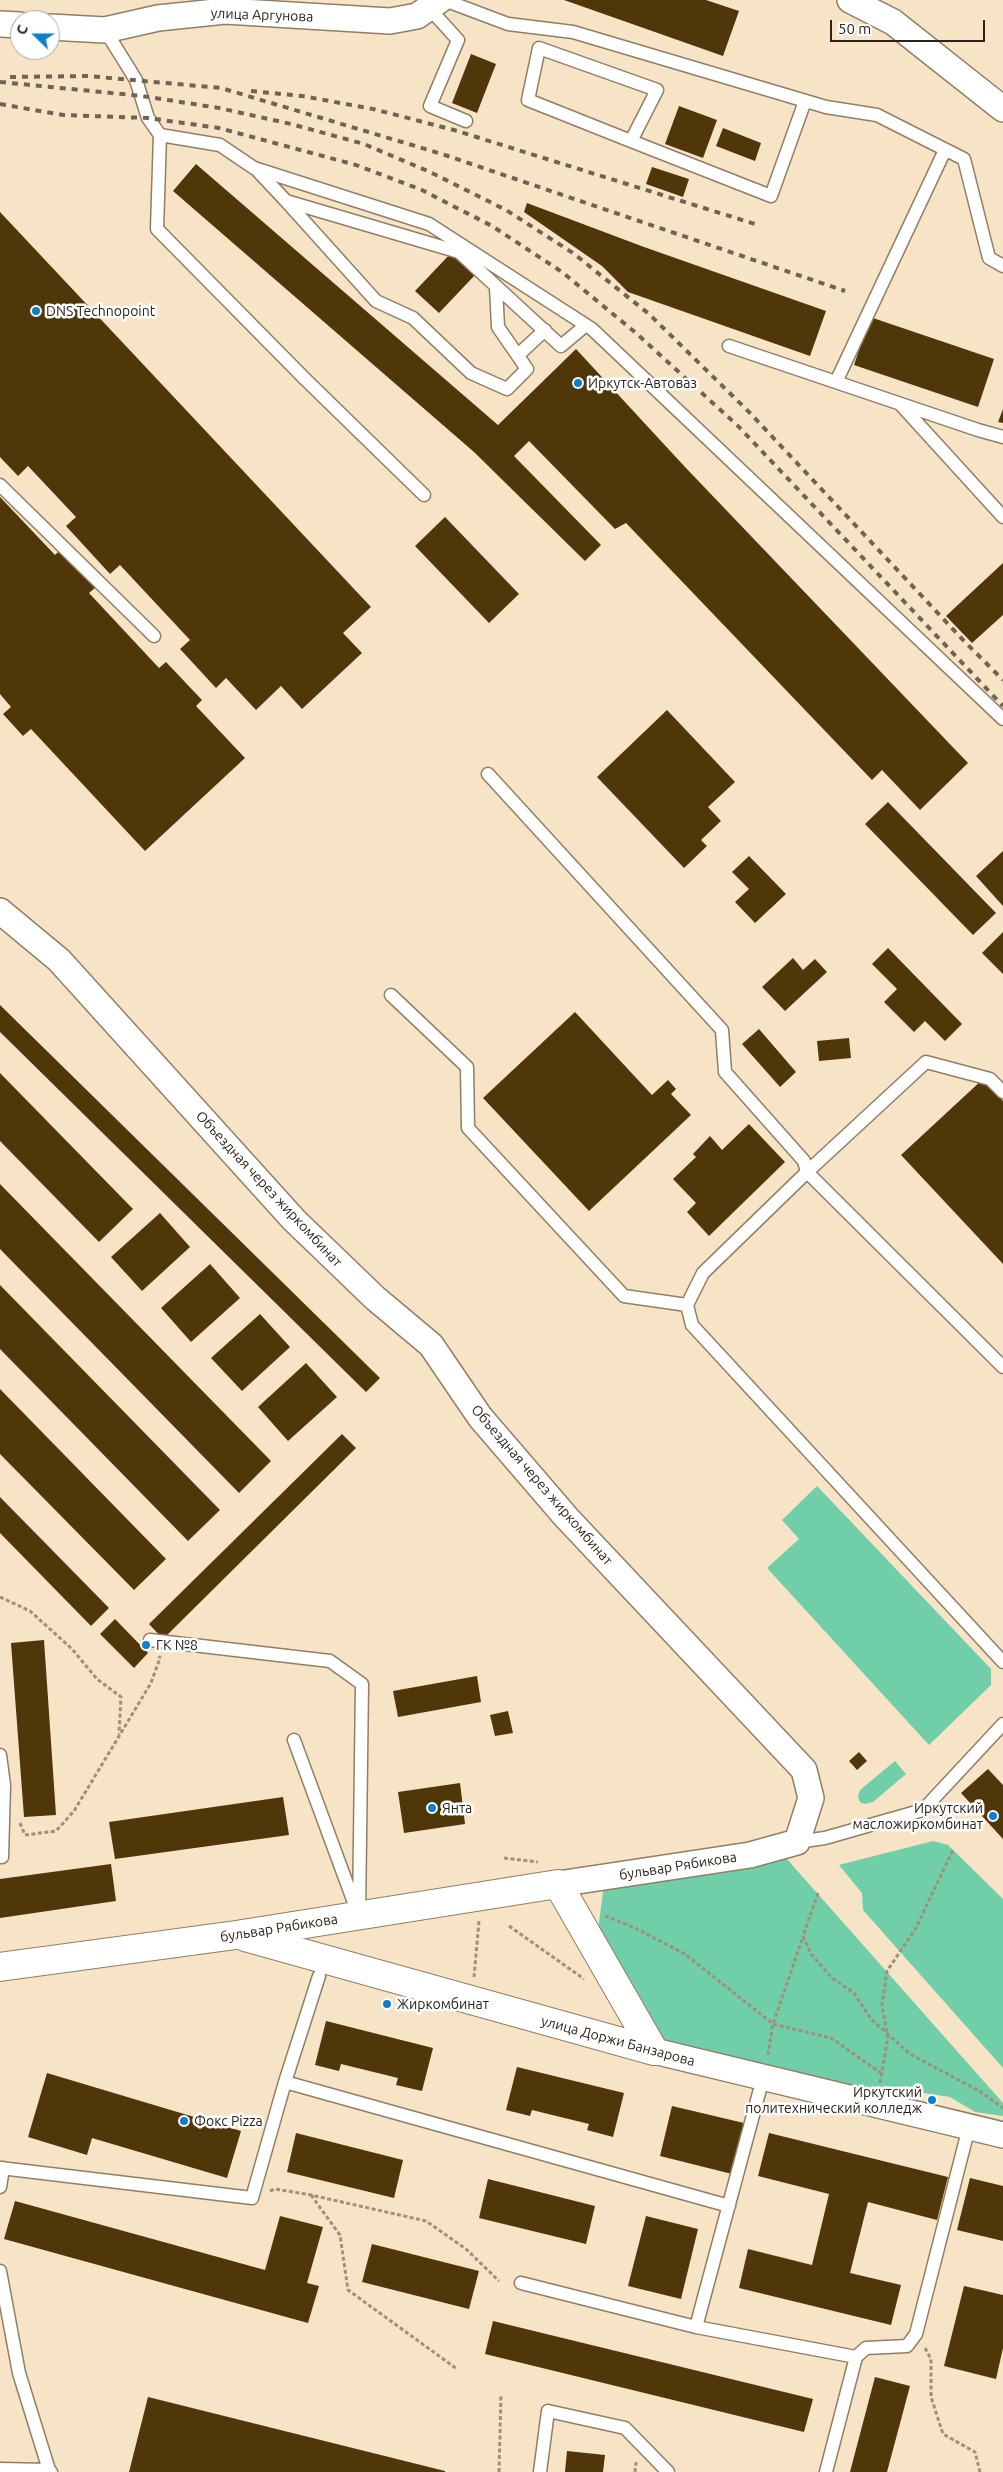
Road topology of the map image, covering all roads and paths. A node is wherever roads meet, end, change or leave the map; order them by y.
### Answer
1 (850, 0) edge
2 (858, 0) edge
3 (437, 3) edge
4 (60, 28) edge
5 (105, 30) junction
6 (1003, 100) edge
7 (805, 101) junction
8 (1003, 109) edge
9 (466, 121) dead end
10 (160, 135) junction
11 (631, 141) junction
12 (945, 150) junction
13 (254, 168) junction
14 (286, 201) junction
15 (1003, 266) edge
16 (496, 287) junction
17 (586, 325) junction
18 (545, 330) junction
19 (729, 346) dead end
20 (518, 355) junction
21 (836, 382) junction
22 (899, 404) junction
23 (1003, 437) edge
24 (0, 484) edge
25 (424, 494) dead end
26 (1003, 517) edge
27 (154, 636) dead end
28 (1003, 719) edge
29 (488, 774) dead end
30 (0, 912) edge
31 (391, 995) dead end
32 (1003, 1092) edge
33 (807, 1172) junction
34 (687, 1305) junction
35 (1003, 1367) edge
36 (0, 1597) edge
37 (150, 1640) joint
38 (1003, 1662) edge
39 (1003, 1724) edge
40 (119, 1734) junction
41 (294, 1740) dead end
42 (0, 1754) edge
43 (3, 1812) junction
44 (797, 1842) junction
45 (953, 1850) dead end
46 (0, 1858) edge
47 (504, 1858) dead end
48 (552, 1874) junction
49 (818, 1893) dead end
50 (599, 1914) dead end
51 (359, 1916) junction
52 (480, 1918) dead end
53 (510, 1926) dead end
54 (236, 1935) junction
55 (803, 1936) junction
56 (0, 1968) edge
57 (319, 1976) dead end
58 (586, 1980) dead end
59 (471, 2000) junction
60 (773, 2024) junction
61 (887, 2033) junction
62 (654, 2051) junction
63 (765, 2069) junction
64 (881, 2073) junction
65 (285, 2082) junction
66 (879, 2087) dead end
67 (1003, 2108) edge
68 (969, 2127) junction
69 (1003, 2136) edge
70 (1, 2168) edge
71 (0, 2187) edge
72 (311, 2194) junction
73 (252, 2198) junction
74 (729, 2206) junction
75 (0, 2271) edge
76 (500, 2281) dead end
77 (521, 2283) dead end
78 (696, 2327) junction
79 (916, 2334) junction
80 (856, 2357) junction
81 (458, 2369) dead end
82 (501, 2395) dead end
83 (0, 2469) edge
84 (50, 2471) edge
85 (499, 2472) edge
86 (540, 2472) edge
87 (668, 2472) edge
88 (826, 2472) edge
89 (980, 2472) edge

1 - 8 street
2 - 6 street
3 - 5 street, улица Аргунова
3 - 7 lane
3 - 9 lane
4 - 5 street, улица Аргунова
5 - 10 lane
7 - 11 lane
7 - 12 lane
10 - 13 lane
10 - 25 lane
11 - 11 lane
12 - 15 lane
12 - 21 lane
13 - 14 lane
13 - 17 lane
14 - 16 lane
14 - 20 lane
16 - 18 lane
16 - 20 lane
17 - 18 lane
17 - 28 lane
18 - 20 lane
19 - 21 lane
21 - 22 lane
22 - 23 lane
22 - 26 lane
24 - 27 lane
29 - 33 lane
30 - 44 street, Объездная через жиркомбинат
31 - 34 lane
32 - 33 lane
33 - 34 lane
33 - 35 lane
34 - 38 lane
36 - 40 path
37 - 40 path
37 - 51 lane
39 - 44 lane
40 - 43 path
41 - 51 lane
42 - 43 lane
43 - 46 lane
44 - 48 street, бульвар Рябикова
45 - 61 path
47 - 48 path
48 - 51 street, бульвар Рябикова
48 - 62 street
49 - 55 path
50 - 60 path
51 - 54 street, бульвар Рябикова
52 - 59 path
53 - 58 path
54 - 56 street, бульвар Рябикова
54 - 59 street, улица Доржи Банзарова
55 - 60 path
55 - 61 path
57 - 65 lane
59 - 62 street, улица Доржи Банзарова
60 - 63 path
60 - 64 path
61 - 64 path
61 - 67 path
62 - 63 street, улица Доржи Банзарова
63 - 68 street, улица Доржи Банзарова
63 - 74 lane
64 - 66 path
65 - 73 lane
65 - 74 lane
68 - 69 street, улица Доржи Банзарова
68 - 79 lane
70 - 71 lane
70 - 73 lane
72 - 73 path
72 - 76 path
72 - 81 path
74 - 78 lane
75 - 84 lane
77 - 78 lane
78 - 80 lane
79 - 80 lane
79 - 89 path
80 - 88 lane
82 - 85 path
83 - 84 lane
86 - 87 lane

